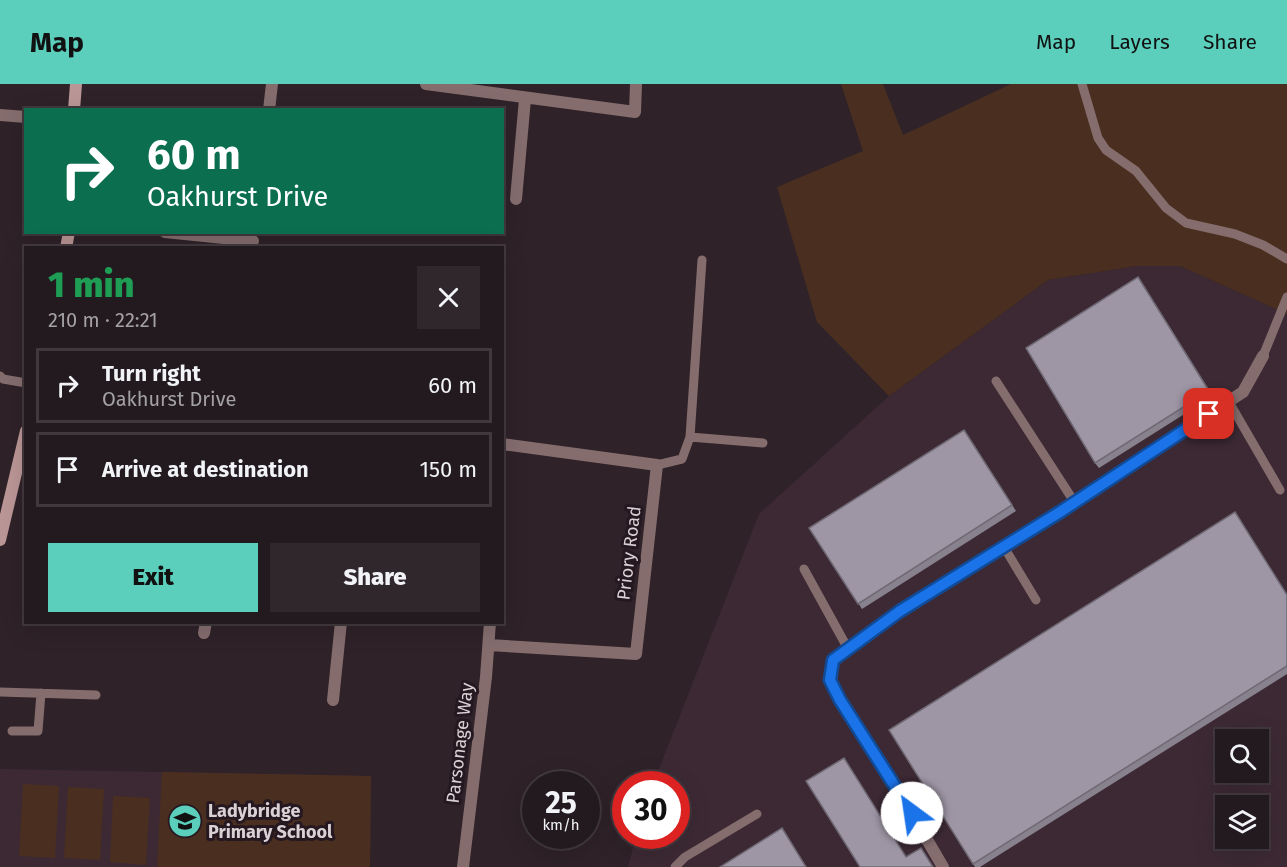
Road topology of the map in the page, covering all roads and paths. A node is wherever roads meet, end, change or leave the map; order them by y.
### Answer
1 (76, 84) edge
2 (272, 84) edge
3 (426, 84) edge
4 (636, 84) edge
5 (1082, 84) edge
6 (525, 99) junction
7 (74, 108) edge
8 (268, 108) edge
9 (0, 115) edge
10 (24, 117) edge
11 (516, 199) dead end
12 (187, 234) edge
13 (253, 240) edge
14 (1287, 259) edge
15 (702, 260) dead end
16 (1287, 297) edge
17 (1263, 356) joint
18 (0, 376) edge
19 (996, 381) dead end
20 (24, 383) edge
21 (1229, 402) junction
22 (690, 437) junction
23 (24, 439) edge
24 (763, 442) dead end
25 (504, 444) edge
26 (657, 465) junction
27 (1280, 490) dead end
28 (1075, 503) junction
29 (0, 540) edge
30 (1004, 547) junction
31 (804, 569) dead end
32 (1036, 600) dead end
33 (341, 624) edge
34 (490, 624) edge
35 (489, 645) junction
36 (847, 647) junction
37 (0, 692) edge
38 (41, 693) junction
39 (96, 695) dead end
40 (333, 700) dead end
41 (12, 730) dead end
42 (757, 814) dead end
43 (463, 867) edge
44 (675, 867) edge
45 (943, 867) edge

1 - 7 street
2 - 8 street
3 - 6 street
4 - 6 street
5 - 14 lane
6 - 11 street
9 - 10 street
12 - 13 street
15 - 22 lane
16 - 17 lane
17 - 21 street
18 - 20 lane
19 - 28 lane
21 - 27 lane
21 - 28 street
22 - 24 lane
22 - 26 lane
23 - 29 street
25 - 26 street
26 - 35 street, Priory Road
28 - 30 street
30 - 32 lane
30 - 36 street
31 - 36 lane
33 - 40 street
34 - 35 street, Parsonage Way
35 - 43 street, Parsonage Way
36 - 45 street
37 - 38 lane
38 - 39 lane
38 - 41 lane
42 - 44 lane

